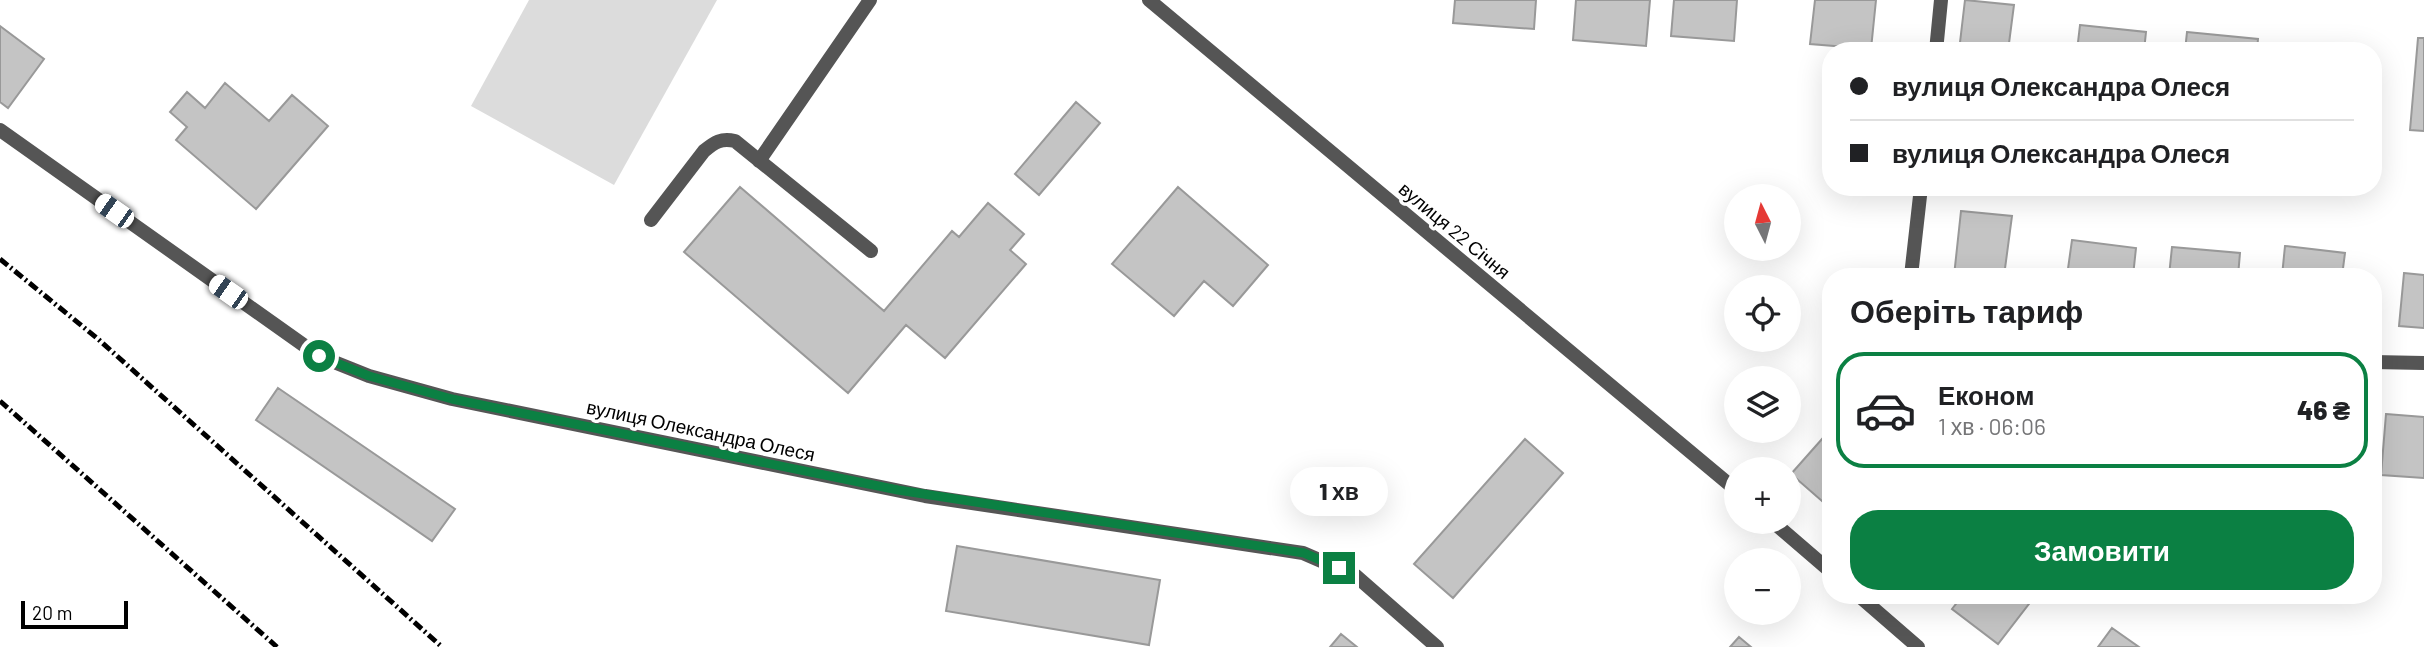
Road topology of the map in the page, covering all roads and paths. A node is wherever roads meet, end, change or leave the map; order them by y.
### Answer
1 (870, 0) edge
2 (1149, 0) edge
3 (1941, 0) edge
4 (1937, 42) edge
5 (0, 130) edge
6 (759, 162) junction
7 (1920, 196) edge
8 (651, 220) dead end
9 (871, 251) dead end
10 (1912, 268) edge
11 (2382, 362) edge
12 (2424, 363) edge
13 (1724, 480) edge
14 (1787, 534) edge
15 (1822, 564) edge
16 (1869, 604) edge
17 (1437, 647) edge
18 (1919, 647) edge

1 - 6 street
2 - 13 street, вулиця 22 Січня
3 - 4 street
5 - 17 street, вулиця Олександра Олеся
6 - 8 street
6 - 9 street
7 - 10 street
11 - 12 street
14 - 15 street
16 - 18 street

